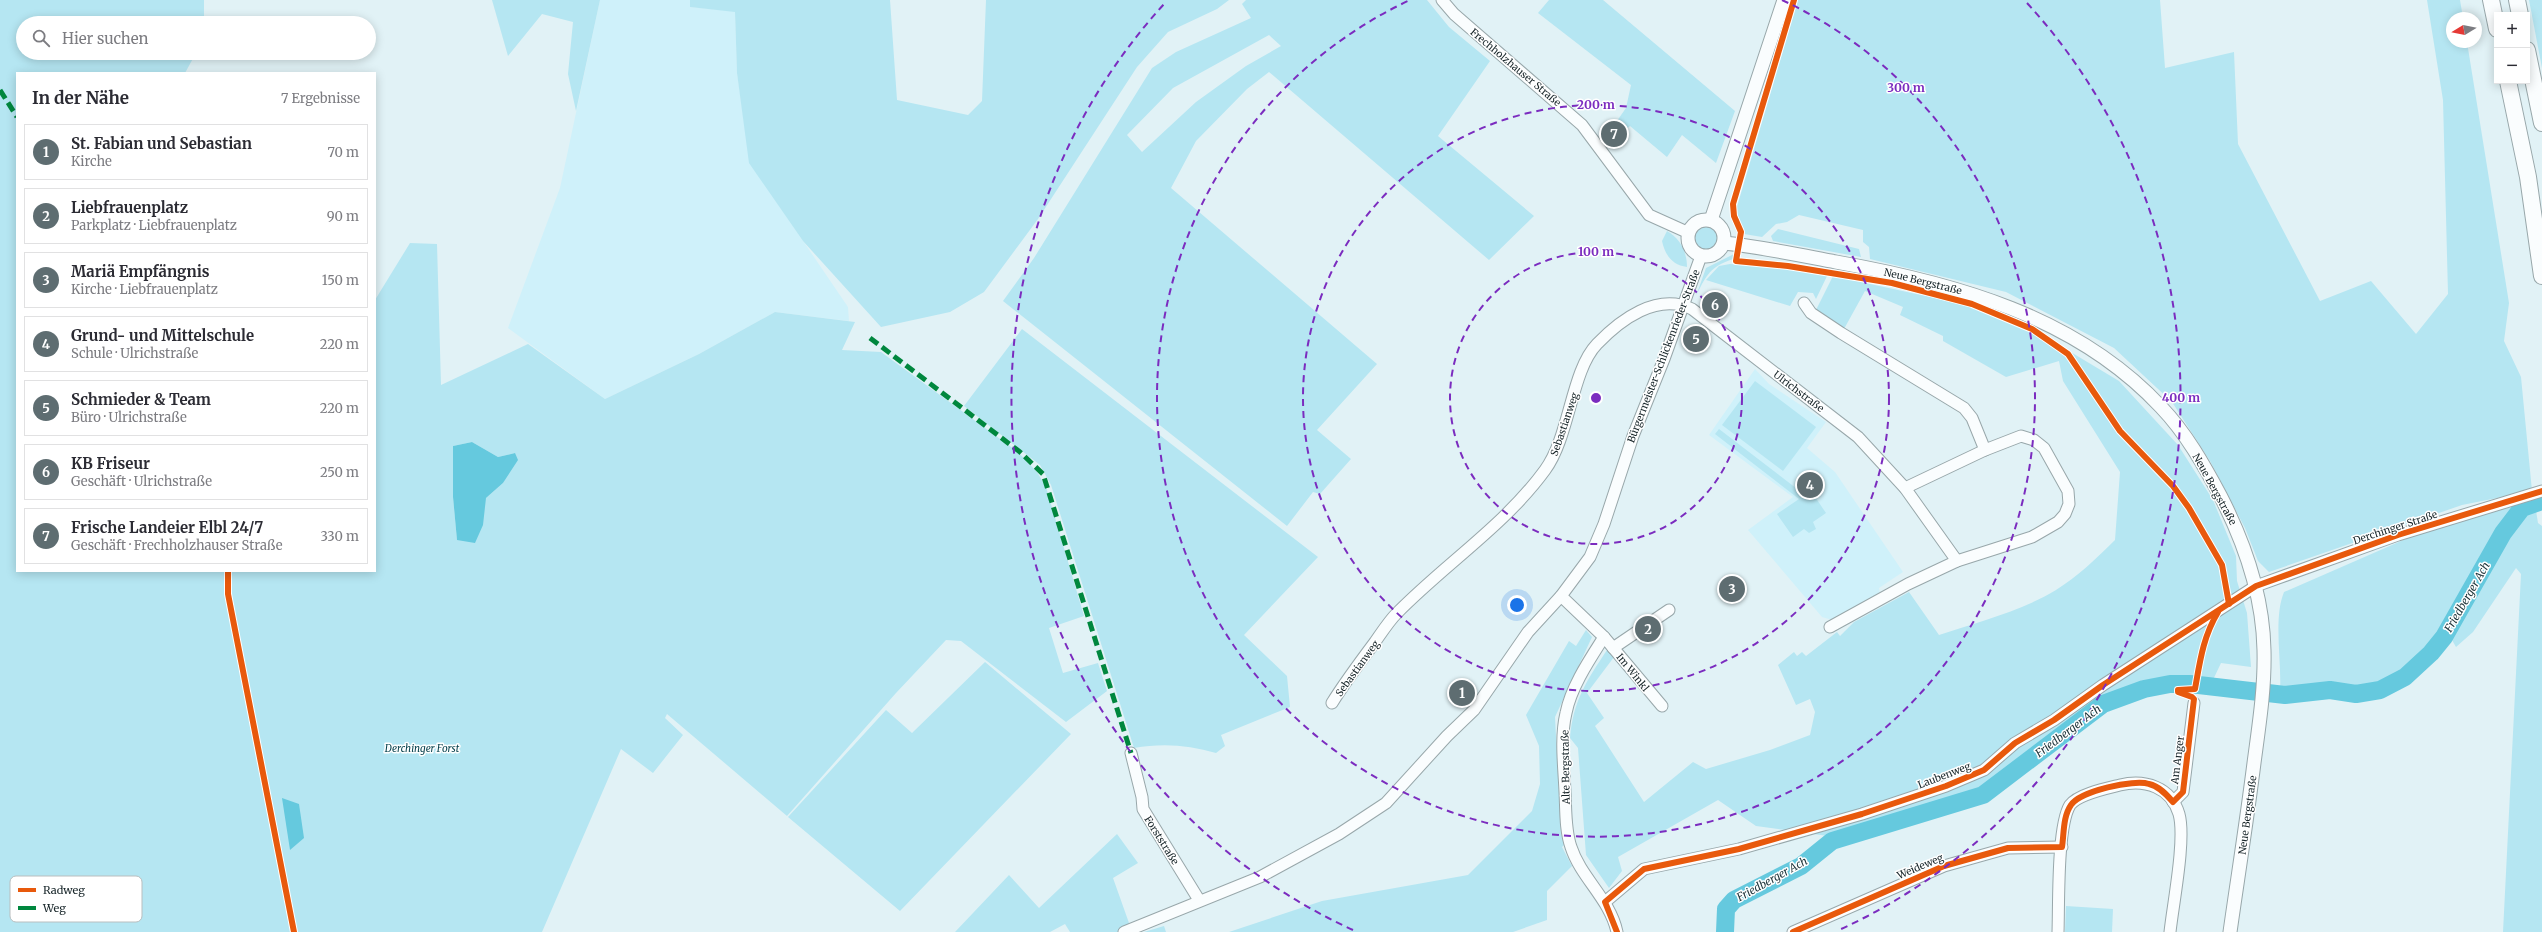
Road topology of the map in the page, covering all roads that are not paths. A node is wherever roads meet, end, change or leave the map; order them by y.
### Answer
1 (1442, 0) edge
2 (1784, 0) edge
3 (2491, 0) edge
4 (2517, 0) edge
5 (2519, 12) edge
6 (2494, 14) edge
7 (2530, 65) edge
8 (2509, 84) edge
9 (2542, 123) edge
10 (1711, 220) junction
11 (1689, 233) junction
12 (1724, 243) junction
13 (1701, 256) junction
14 (2542, 276) edge
15 (1804, 303) dead end
16 (1684, 305) junction
17 (1985, 450) junction
18 (1905, 488) junction
19 (2542, 491) edge
20 (1957, 561) junction
21 (2256, 586) junction
22 (1561, 596) junction
23 (1669, 610) dead end
24 (1830, 627) dead end
25 (1604, 637) junction
26 (1613, 648) junction
27 (1332, 703) dead end
28 (2194, 703) dead end
29 (1662, 706) dead end
30 (1131, 752) dead end
31 (2174, 802) junction
32 (2062, 847) junction
33 (1199, 900) junction
34 (1605, 902) junction
35 (1620, 931) edge
36 (1124, 932) edge
37 (1793, 932) edge
38 (2058, 932) edge
39 (2170, 932) edge
40 (2230, 932) edge

1 - 11 street, Frechholzhauser Straße
2 - 10 main road
3 - 6 highway
4 - 5 highway
7 - 9 highway
8 - 14 highway
10 - 11 main road
10 - 12 main road
11 - 13 main road
12 - 13 main road
12 - 21 main road, Neue Bergstraße
13 - 16 street, Bürgermeister-Schlickenrieder-Straße
15 - 17 street
16 - 18 street, Ulrichstraße
16 - 22 street, Bürgermeister-Schlickenrieder-Straße
16 - 27 street, Sebastianweg
17 - 18 street
17 - 20 street
18 - 20 street, Ulrichstraße
19 - 21 street, Derchinger Straße
20 - 24 street
21 - 34 street, Laubenweg
21 - 40 main road, Neue Bergstraße
22 - 25 street
22 - 33 street, Bürgermeister-Schlickenrieder-Straße
23 - 26 street
25 - 26 street, Im Winkl
25 - 34 street, Alte Bergstraße
26 - 29 street, Im Winkl
28 - 31 street, Am Anger
30 - 33 street, Forststraße
31 - 32 street, Am Anger
31 - 39 street
32 - 37 street, Weideweg
32 - 38 street, Am Anger
33 - 36 street, Bürgermeister-Schlickenrieder-Straße
34 - 35 street, Alte Bergstraße

